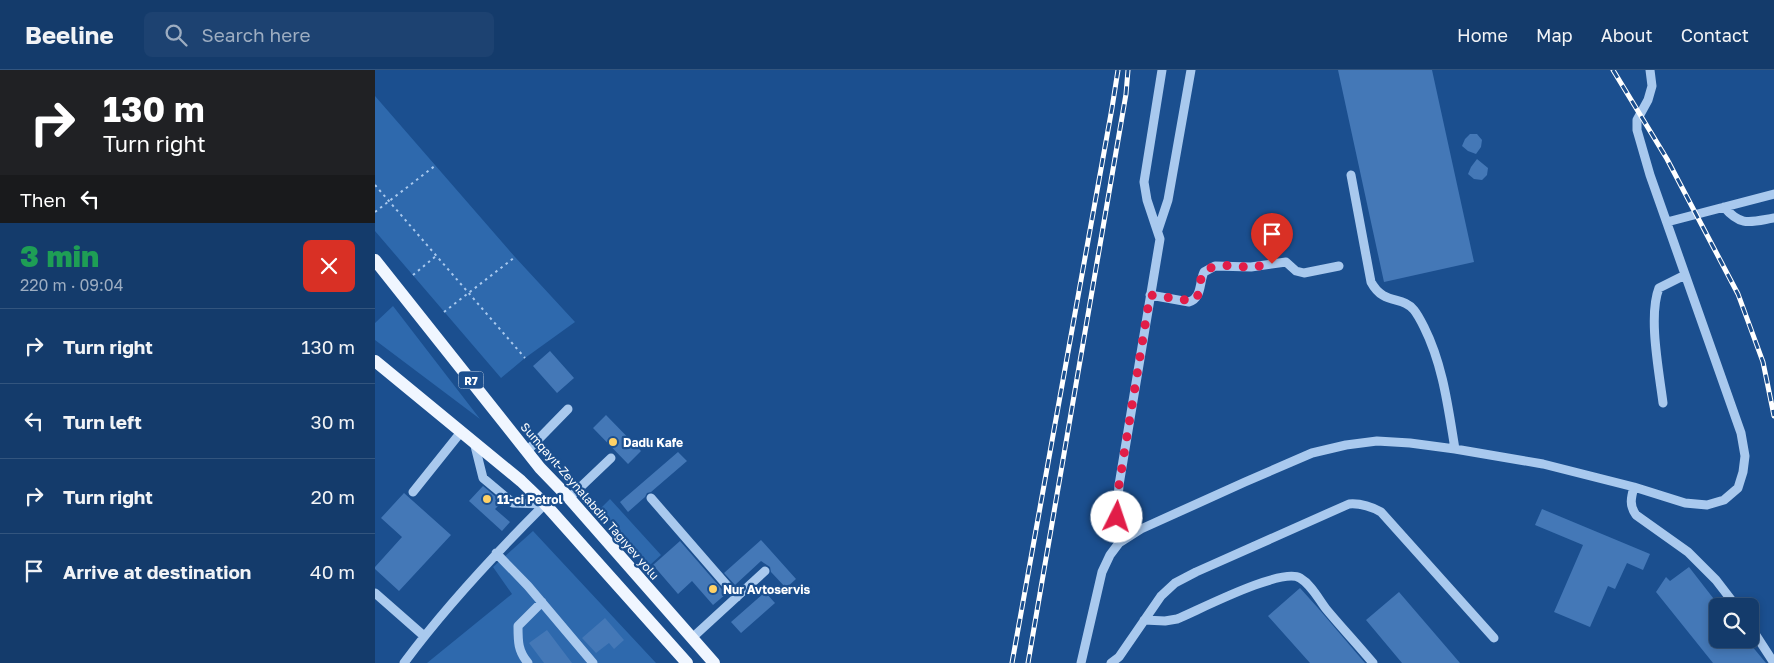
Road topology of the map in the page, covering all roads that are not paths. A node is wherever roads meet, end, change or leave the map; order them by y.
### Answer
1 (1162, 70) edge
2 (1191, 70) edge
3 (1650, 70) edge
4 (1351, 175) dead end
5 (1774, 194) edge
6 (1724, 207) junction
7 (1774, 218) edge
8 (1667, 222) junction
9 (1158, 230) junction
10 (375, 260) edge
11 (1339, 266) dead end
12 (1685, 275) junction
13 (1150, 295) junction
14 (375, 361) edge
15 (1663, 403) dead end
16 (568, 409) dead end
17 (461, 432) junction
18 (474, 442) junction
19 (1455, 449) junction
20 (527, 451) junction
21 (611, 458) dead end
22 (1634, 487) junction
23 (413, 492) dead end
24 (569, 498) junction
25 (651, 498) dead end
26 (545, 504) junction
27 (1119, 543) junction
28 (496, 553) junction
29 (765, 571) dead end
30 (375, 593) edge
31 (737, 597) junction
32 (1730, 598) edge
33 (542, 602) junction
34 (1145, 620) junction
35 (424, 636) junction
36 (692, 638) junction
37 (1494, 638) dead end
38 (1759, 640) edge
39 (404, 663) edge
40 (528, 663) edge
41 (593, 663) edge
42 (687, 663) edge
43 (714, 663) edge
44 (1081, 663) edge
45 (1111, 663) edge
46 (1373, 663) edge
47 (1774, 663) edge

1 - 9 street
2 - 9 street
3 - 8 street
4 - 19 street
5 - 6 street
6 - 7 street
6 - 8 street
8 - 12 street
9 - 13 street
10 - 20 main road, Sumqayıt-Zeynalabdin Tağıyev yolu / R7
11 - 13 street
12 - 15 street
12 - 22 street
13 - 27 street
14 - 17 main road
16 - 20 street
17 - 18 main road
17 - 23 street
18 - 26 main road
18 - 26 street
19 - 22 street
19 - 27 street
20 - 24 main road, Sumqayıt-Zeynalabdin Tağıyev yolu / R7
21 - 24 street
22 - 32 street
24 - 36 main road, Sumqayıt-Zeynalabdin Tağıyev yolu / R7
25 - 31 street
26 - 28 street
26 - 42 main road
27 - 44 street
28 - 33 street
28 - 35 street
29 - 31 street
30 - 35 street
31 - 36 street
33 - 40 street
33 - 41 street
34 - 37 street
34 - 45 street
34 - 46 street
35 - 39 street
36 - 43 main road, Sumqayıt-Zeynalabdin Tağıyev yolu / R7
38 - 47 street

